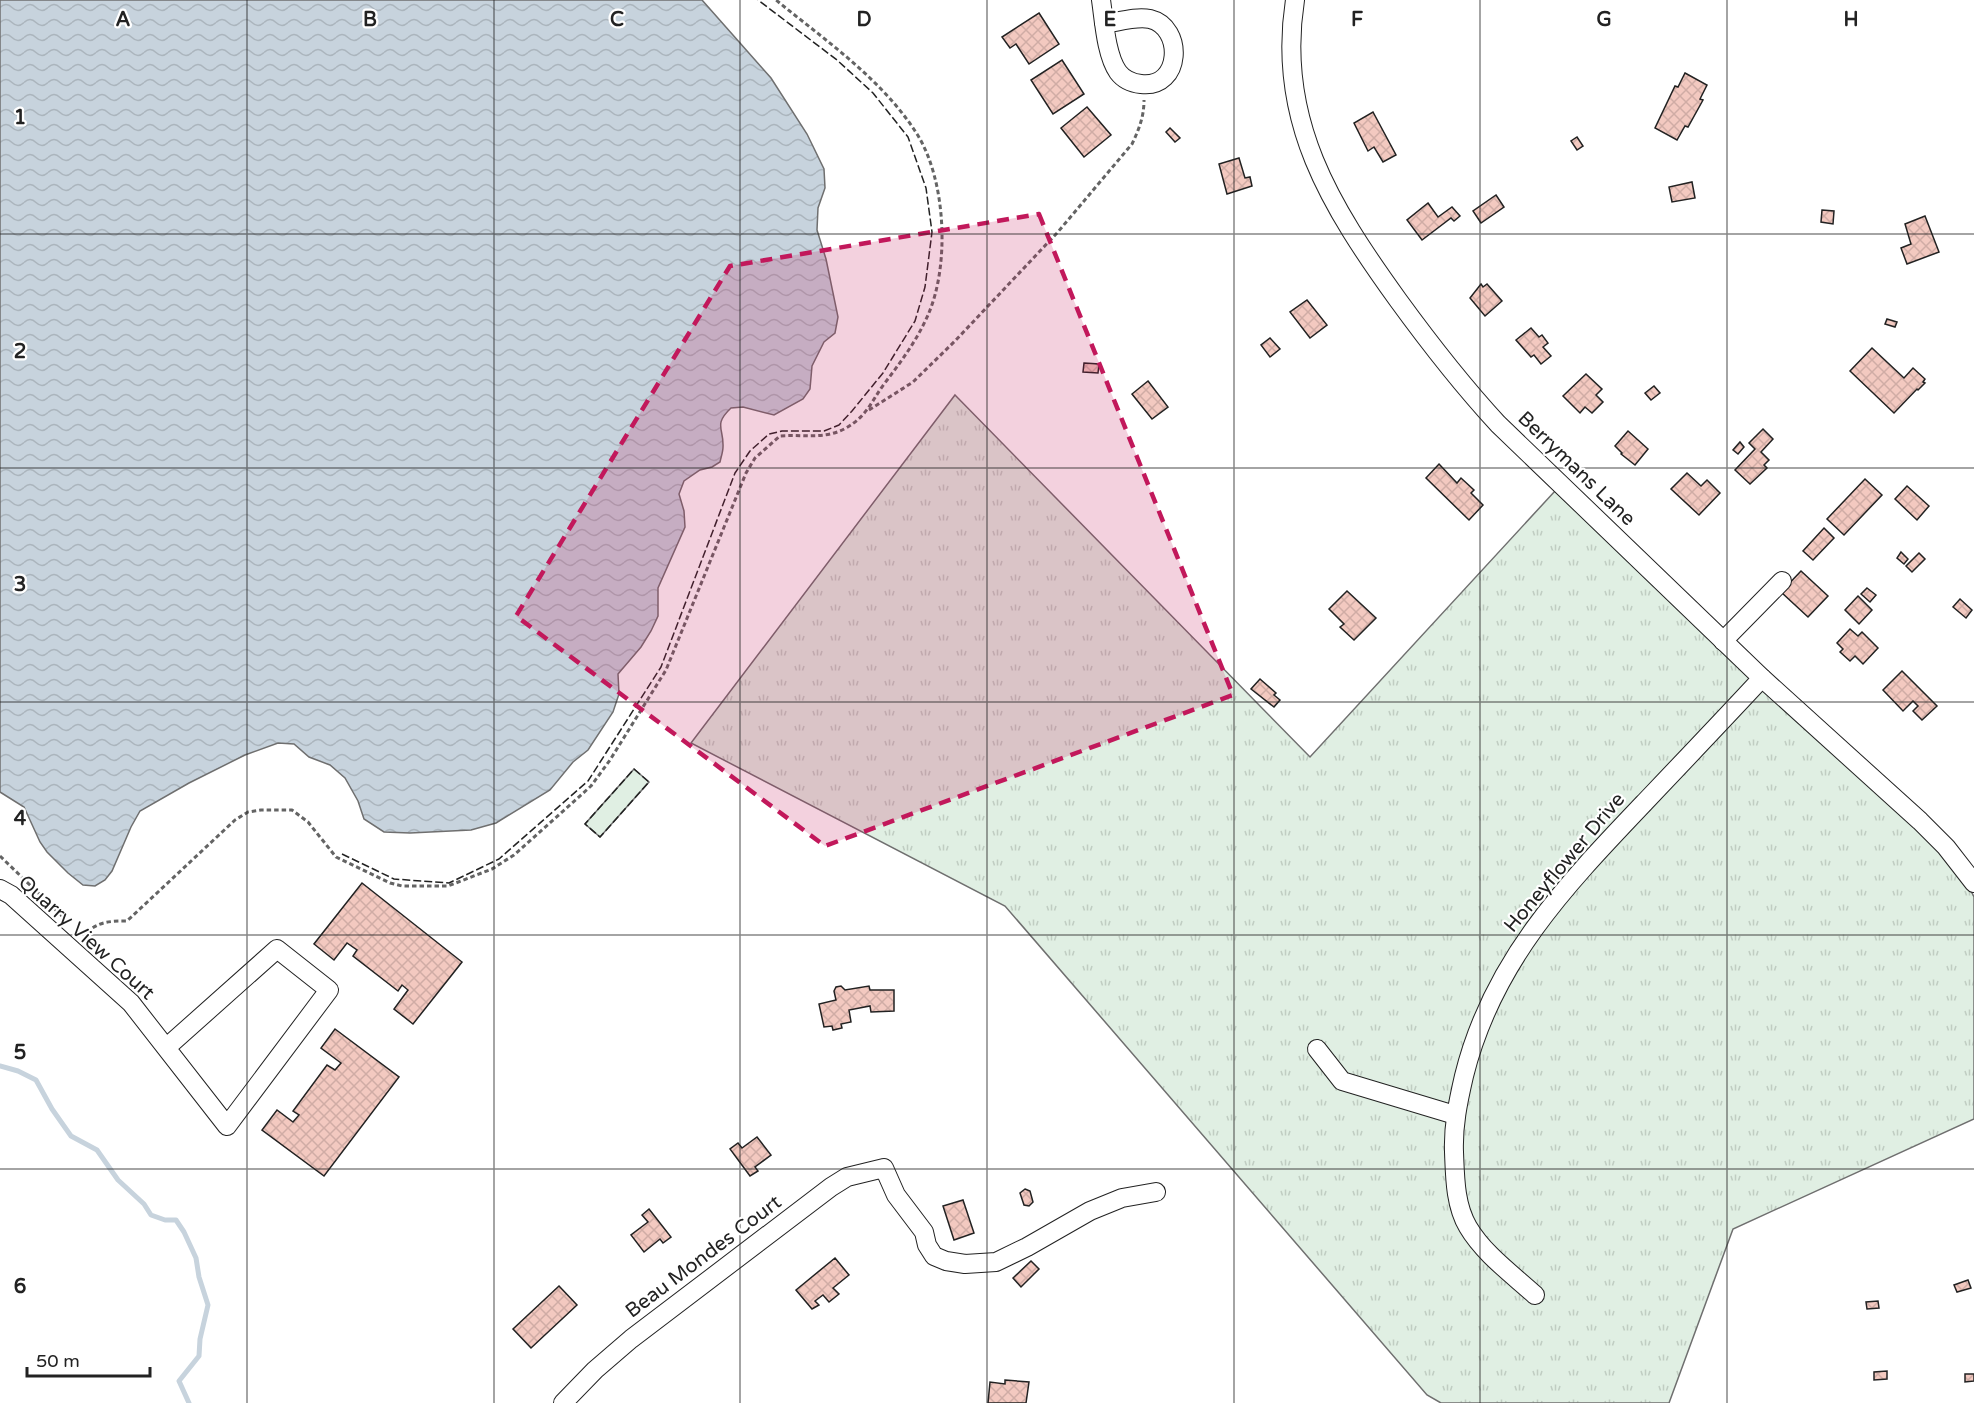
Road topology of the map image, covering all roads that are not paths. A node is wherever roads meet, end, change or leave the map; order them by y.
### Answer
1 (1101, 0) edge
2 (1294, 0) edge
3 (1104, 24) junction
4 (1782, 581) dead end
5 (1723, 640) junction
6 (1762, 678) junction
7 (1974, 883) edge
8 (0, 889) edge
9 (167, 1047) junction
10 (1317, 1049) dead end
11 (1455, 1116) junction
12 (1156, 1192) dead end
13 (1535, 1295) dead end
14 (563, 1403) edge

1 - 3 street
2 - 5 street, Berrymans Lane
3 - 3 street
4 - 5 street
5 - 6 street, Berrymans Lane
6 - 7 street, Berrymans Lane
6 - 11 street, Honeyflower Drive
8 - 9 street, Quarry View Court
9 - 9 street, Quarry View Court
10 - 11 street
11 - 13 street, Honeyflower Drive
12 - 14 street, Beau Mondes Court

